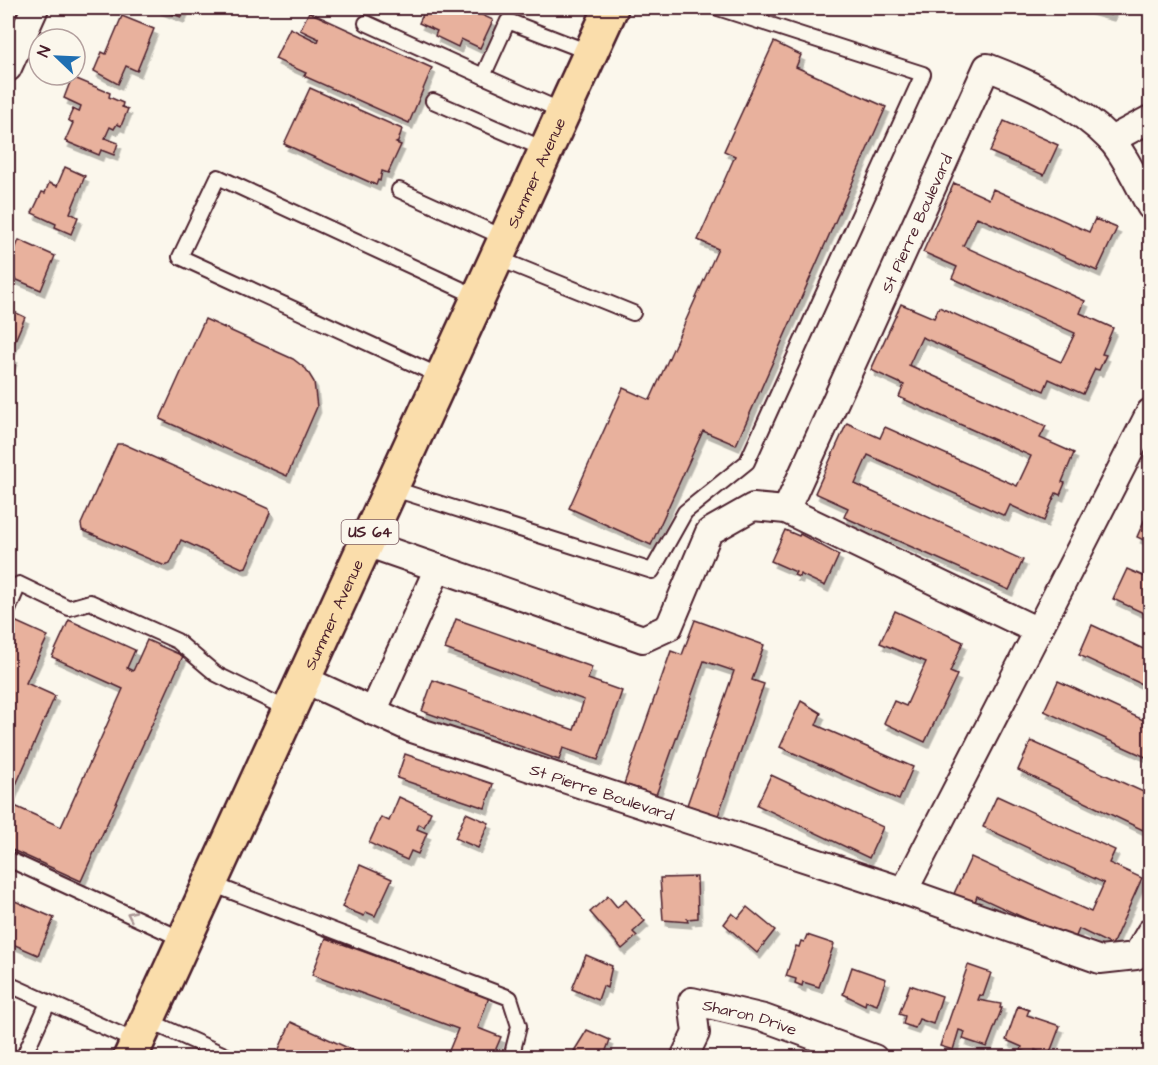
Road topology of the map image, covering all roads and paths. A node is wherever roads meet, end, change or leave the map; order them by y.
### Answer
1 (35, 8) edge
2 (611, 8) edge
3 (718, 8) edge
4 (366, 23) dead end
5 (591, 53) junction
6 (8, 68) edge
7 (483, 76) junction
8 (433, 101) dead end
9 (564, 112) junction
10 (1150, 119) edge
11 (1111, 140) junction
12 (546, 150) junction
13 (399, 190) dead end
14 (1150, 206) edge
15 (502, 248) junction
16 (479, 297) junction
17 (633, 313) dead end
18 (441, 377) junction
19 (1150, 412) edge
20 (391, 488) junction
21 (786, 510) junction
22 (366, 543) junction
23 (438, 568) junction
24 (8, 610) edge
25 (1038, 631) junction
26 (303, 679) junction
27 (289, 710) junction
28 (373, 712) junction
29 (8, 859) edge
30 (210, 883) junction
31 (904, 891) junction
32 (1150, 932) edge
33 (184, 940) junction
34 (8, 984) edge
35 (48, 1003) junction
36 (138, 1040) edge
37 (23, 1058) edge
38 (231, 1058) edge
39 (511, 1058) edge
40 (684, 1058) edge
41 (874, 1058) edge

1 - 6 street
2 - 5 main road, Summer Avenue / US 64
3 - 20 lane
4 - 7 lane
5 - 7 lane
5 - 9 main road, Summer Avenue / US 64
7 - 9 lane
8 - 12 lane
9 - 12 main road, Summer Avenue / US 64
10 - 11 street
11 - 14 street, St Pierre Boulevard
11 - 21 street, St Pierre Boulevard
12 - 15 main road, Summer Avenue / US 64
13 - 15 lane
15 - 16 main road, Summer Avenue / US 64
15 - 17 lane
16 - 18 main road, Summer Avenue / US 64
16 - 18 lane
18 - 20 main road, Summer Avenue / US 64
19 - 25 street
20 - 22 main road, Summer Avenue / US 64
21 - 23 street
21 - 25 street
22 - 23 street
22 - 26 main road, Summer Avenue / US 64
23 - 28 street
24 - 27 lane
25 - 31 street
26 - 27 main road, Summer Avenue / US 64
26 - 28 street, St Pierre Boulevard
27 - 30 main road, Summer Avenue / US 64
28 - 31 street, St Pierre Boulevard
33 -> 29 lane
30 - 33 main road, Summer Avenue / US 64
30 - 39 lane
31 - 32 street, St Pierre Boulevard
33 - 36 main road, Summer Avenue / US 64
34 - 35 lane
35 - 36 lane
35 - 37 lane
36 - 38 lane
40 - 41 street, Sharon Drive

